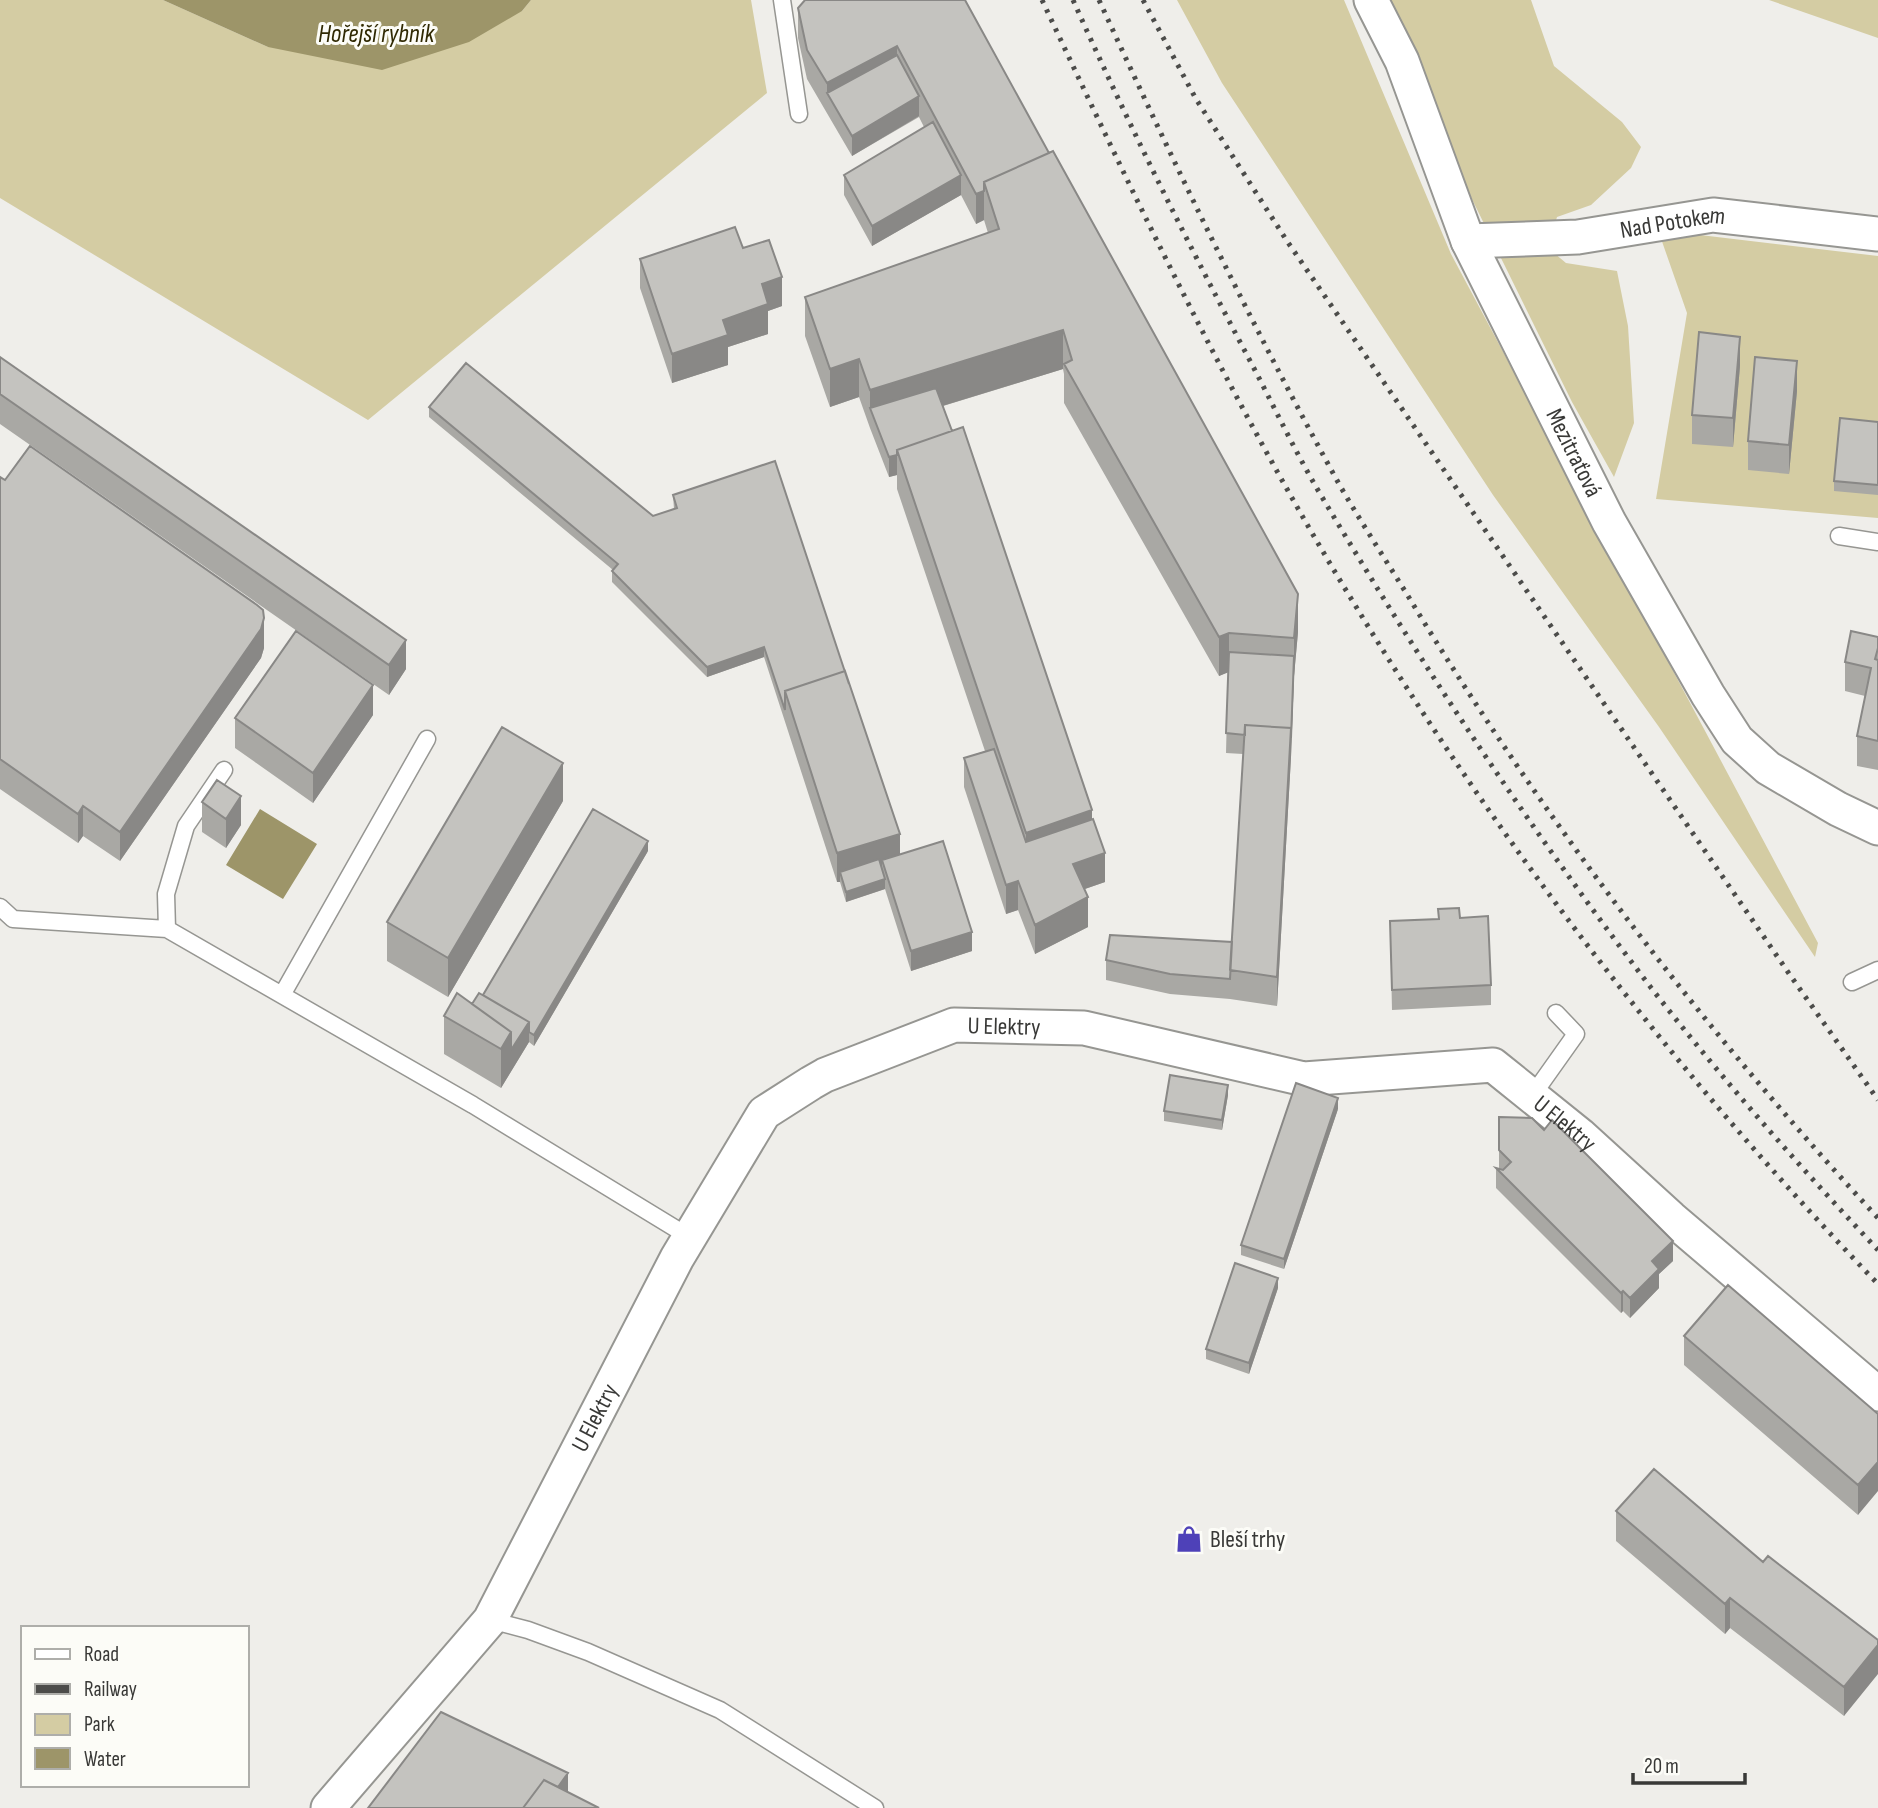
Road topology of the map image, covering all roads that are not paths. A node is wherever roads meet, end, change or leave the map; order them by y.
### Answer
1 (782, 0) edge
2 (1371, 0) edge
3 (799, 114) dead end
4 (1878, 234) edge
5 (1468, 241) junction
6 (1839, 536) dead end
7 (1878, 542) edge
8 (427, 739) dead end
9 (224, 770) dead end
10 (1878, 828) edge
11 (0, 907) edge
12 (167, 929) junction
13 (1878, 970) edge
14 (1852, 982) dead end
15 (282, 995) junction
16 (1556, 1013) dead end
17 (1532, 1096) junction
18 (691, 1238) junction
19 (1878, 1394) edge
20 (490, 1620) junction
21 (328, 1808) edge
22 (875, 1808) edge

1 - 3 lane
2 - 5 street, Mezitraťová
4 - 5 street, Nad Potokem
5 - 10 street, Mezitraťová
6 - 7 lane
8 - 15 lane
9 - 12 lane
11 - 12 lane
12 - 15 lane
13 - 14 lane
15 - 18 lane
16 - 17 lane
17 - 18 street, U Elektry
17 - 19 street, U Elektry
18 - 20 street, U Elektry
20 - 21 street, U Elektry
20 - 22 lane

